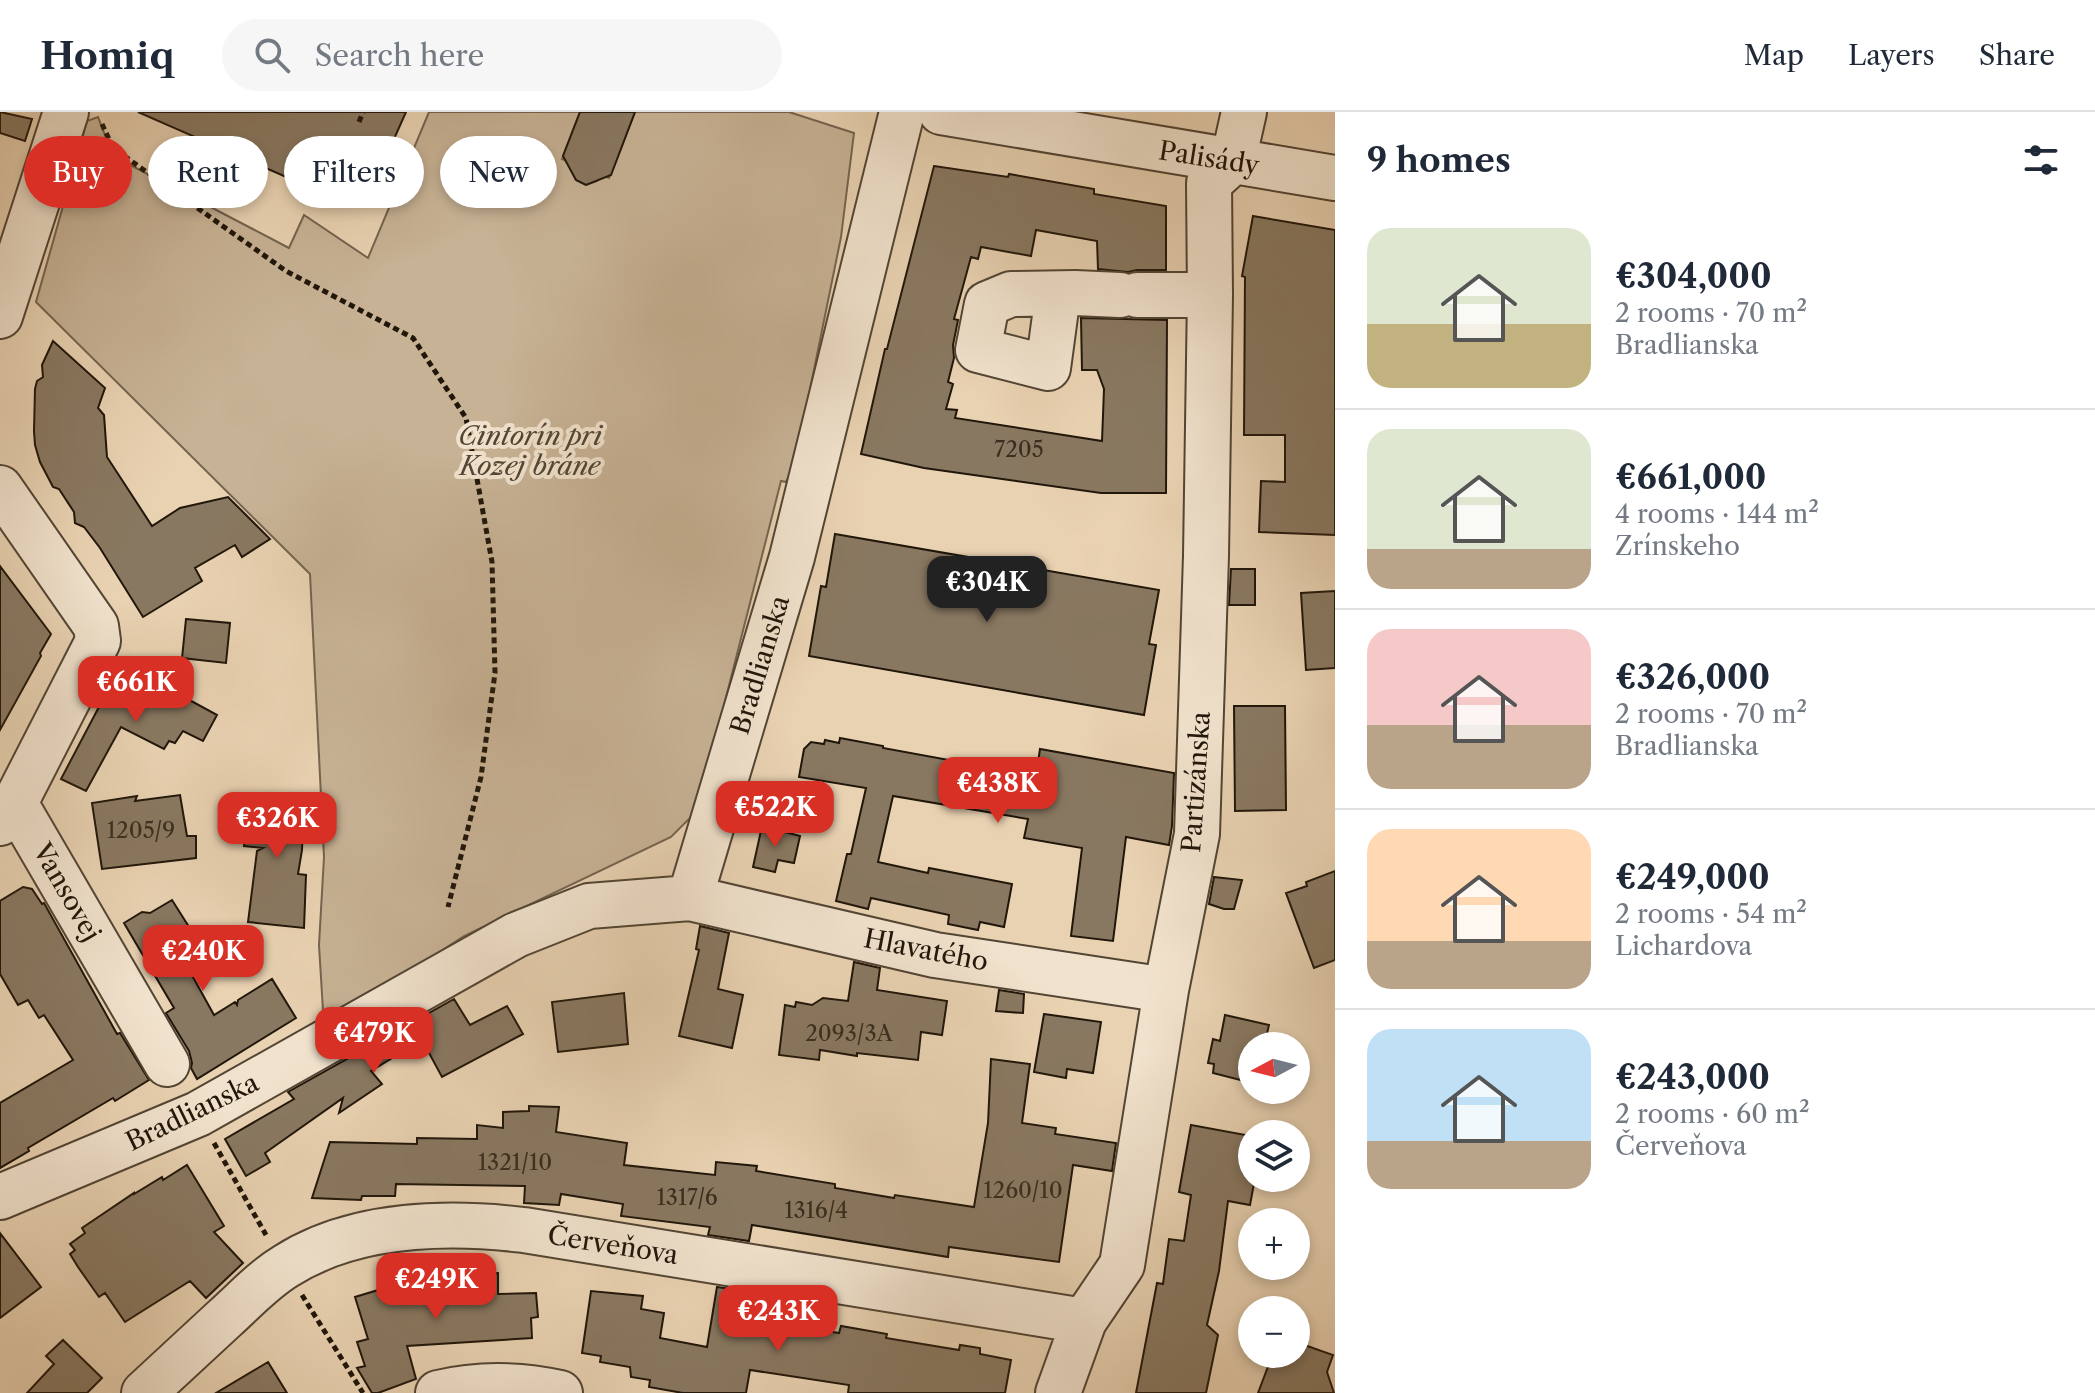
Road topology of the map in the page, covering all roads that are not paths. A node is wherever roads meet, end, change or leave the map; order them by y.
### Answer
1 (902, 112) edge
2 (941, 112) edge
3 (1244, 112) edge
4 (82, 114) edge
5 (1233, 161) junction
6 (1335, 178) edge
7 (1058, 294) dead end
8 (1210, 295) junction
9 (0, 316) edge
10 (0, 488) edge
11 (8, 813) edge
12 (690, 898) junction
13 (1166, 990) junction
14 (167, 1064) dead end
15 (0, 1197) edge
16 (1084, 1321) junction
17 (144, 1393) edge
18 (438, 1393) edge
19 (560, 1393) edge
20 (1058, 1393) edge

1 - 12 street, Bradlianska
2 - 5 street, Palisády
3 - 5 street
4 - 9 street
5 - 6 street, Palisády
5 - 8 street, Partizánska
7 - 8 street
8 - 13 street, Partizánska
10 - 11 street
11 - 14 street, Vansovej
12 - 13 street, Hlavatého
12 - 15 street, Bradlianska
13 - 16 street, Partizánska
16 - 17 street, Červeňova
16 - 20 street, Partizánska
18 - 19 street

